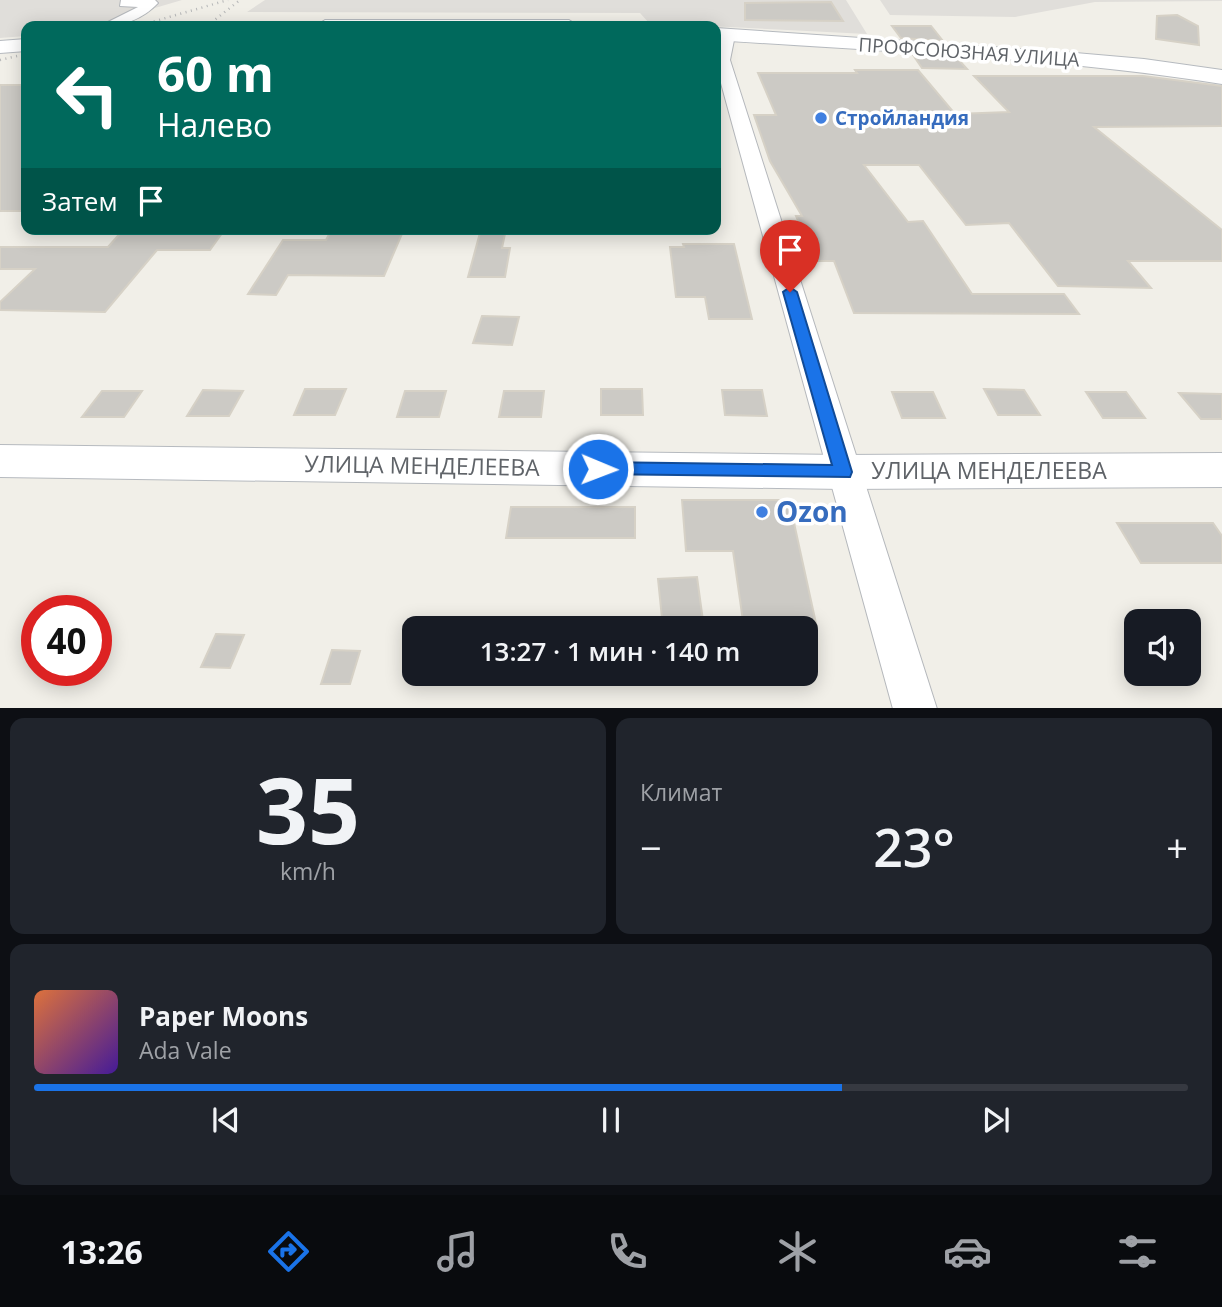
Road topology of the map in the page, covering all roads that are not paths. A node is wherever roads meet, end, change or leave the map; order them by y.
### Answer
1 (129, 0) edge
2 (122, 21) edge
3 (722, 34) edge
4 (21, 45) edge
5 (0, 47) edge
6 (1222, 77) edge
7 (0, 461) edge
8 (1222, 470) edge
9 (843, 472) junction
10 (915, 708) edge

1 - 2 street
3 - 6 main road, ПРОФСОЮЗНАЯ УЛИЦА
3 - 9 street
4 - 5 main road
7 - 9 main road, УЛИЦА МЕНДЕЛЕЕВА
8 - 9 main road, УЛИЦА МЕНДЕЛЕЕВА
9 - 10 street

